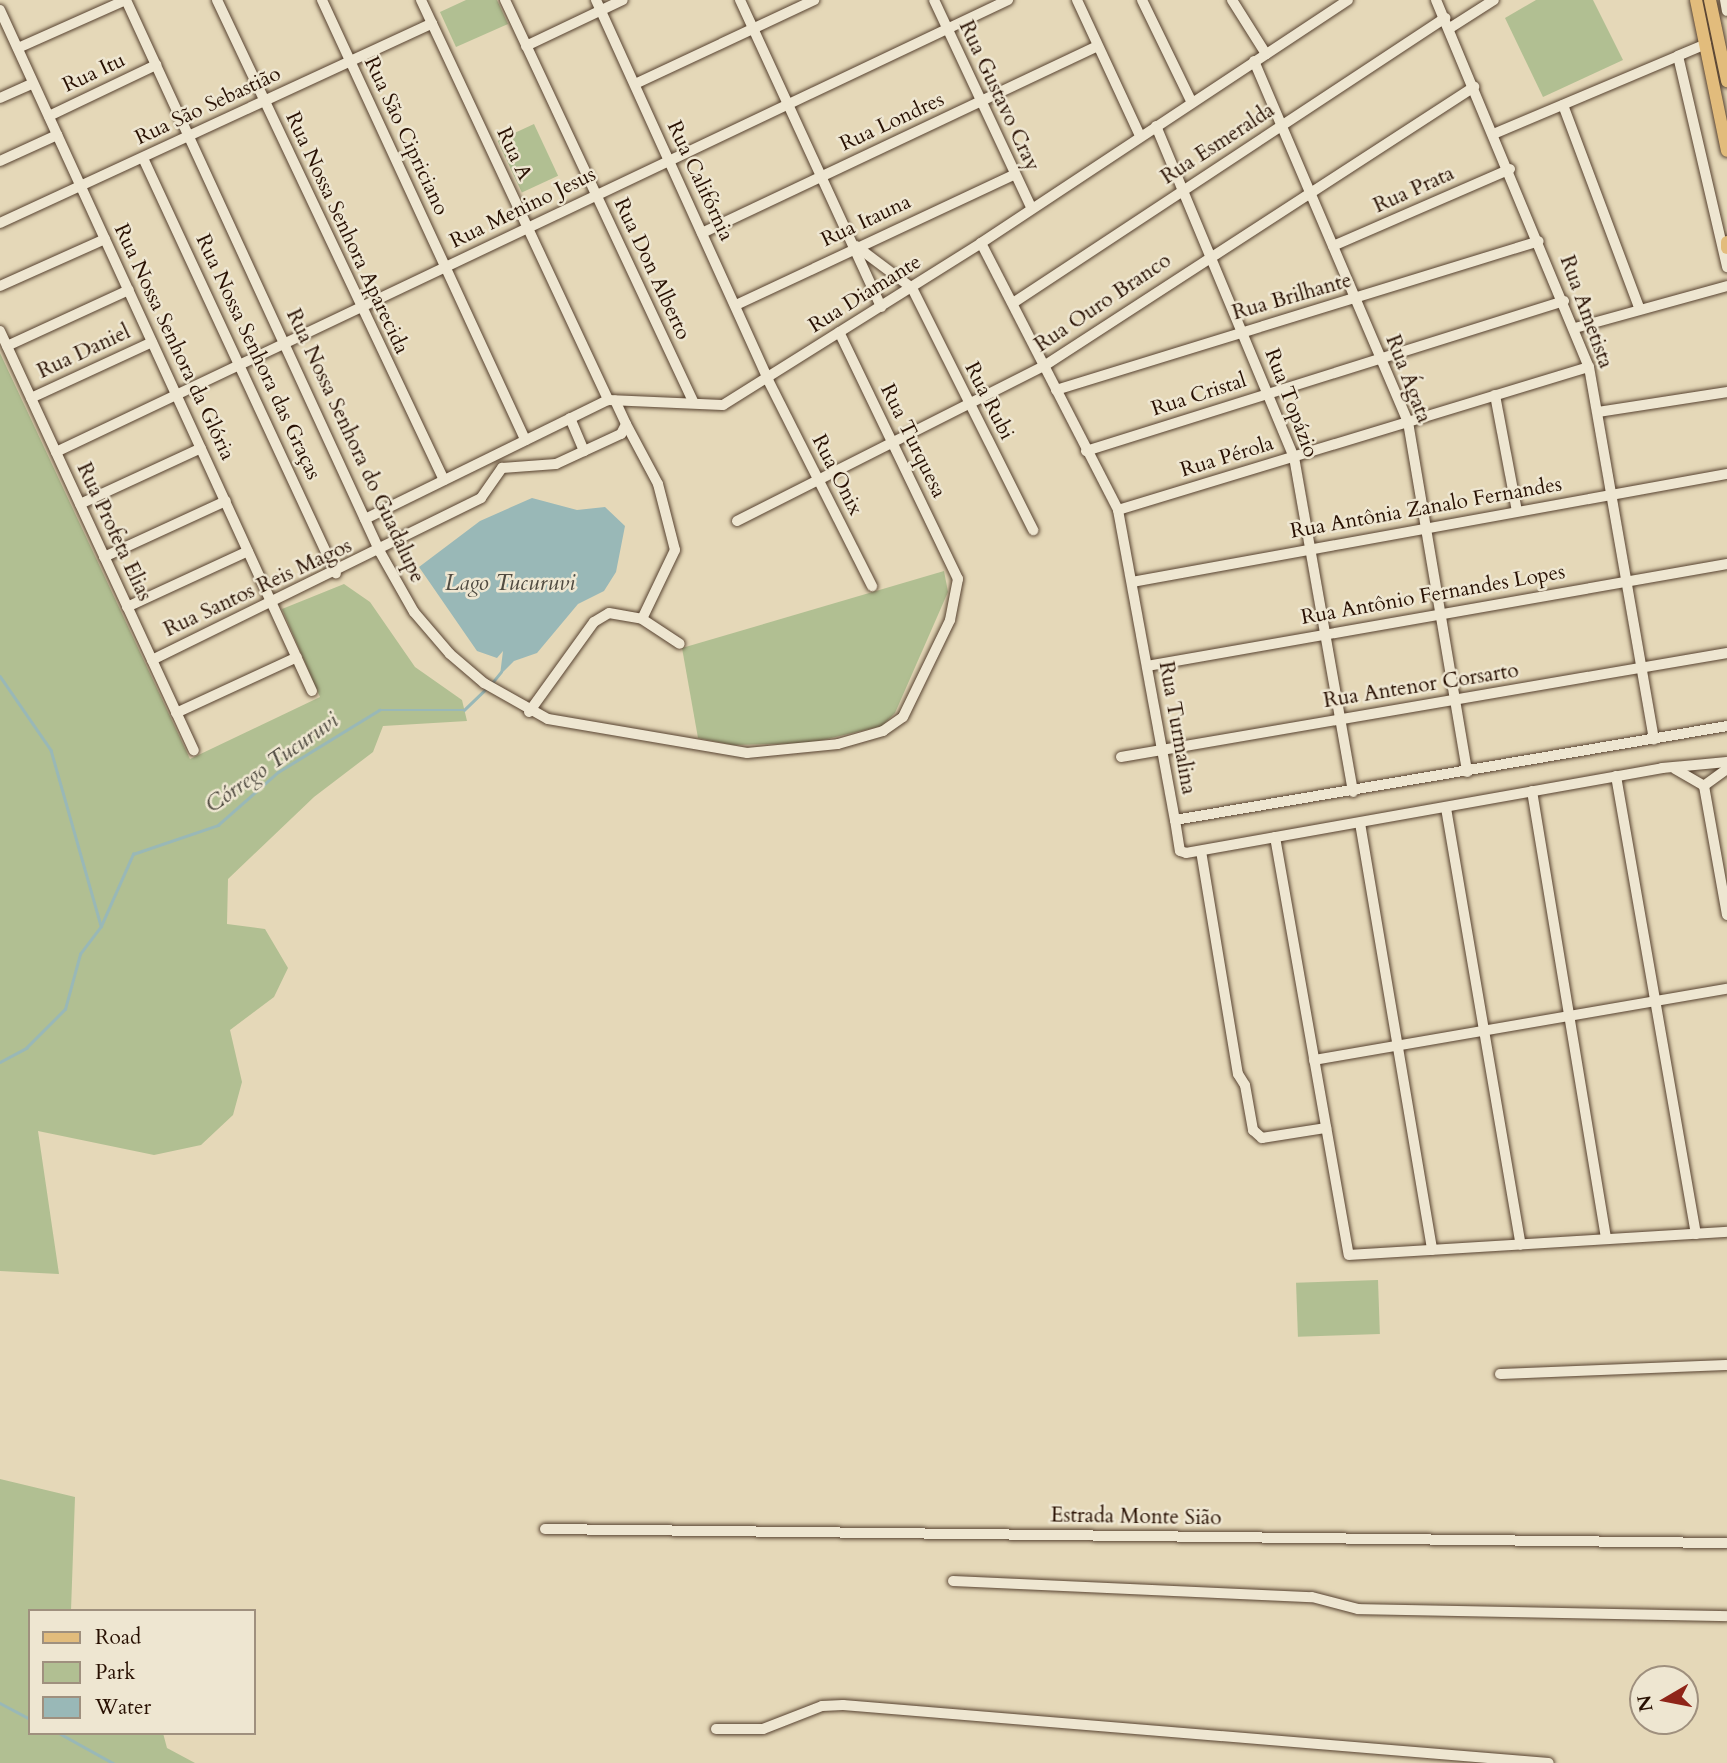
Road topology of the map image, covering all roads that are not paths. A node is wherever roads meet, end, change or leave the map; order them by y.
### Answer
1 (126, 0) edge
2 (218, 0) edge
3 (322, 0) edge
4 (421, 0) edge
5 (505, 0) edge
6 (596, 0) edge
7 (623, 0) edge
8 (740, 0) edge
9 (814, 0) edge
10 (934, 0) edge
11 (1008, 0) edge
12 (1077, 0) edge
13 (1142, 0) edge
14 (1232, 0) edge
15 (1348, 0) edge
16 (1436, 0) edge
17 (1494, 0) edge
18 (1696, 0) edge
19 (1710, 0) edge
20 (1725, 0) edge
21 (1334, 4) edge
22 (0, 10) edge
23 (600, 11) junction
24 (1727, 11) edge
25 (432, 23) junction
26 (1447, 23) junction
27 (753, 27) junction
28 (946, 29) junction
29 (4, 31) edge
30 (1706, 44) junction
31 (526, 46) junction
32 (1097, 46) junction
33 (18, 48) junction
34 (1266, 54) junction
35 (1678, 56) junction
36 (350, 61) junction
37 (1254, 61) junction
38 (156, 65) junction
39 (1727, 81) edge
40 (33, 83) junction
41 (635, 85) junction
42 (1474, 87) junction
43 (0, 98) edge
44 (264, 101) junction
45 (787, 101) junction
46 (981, 102) junction
47 (1192, 103) junction
48 (1563, 106) junction
49 (48, 116) junction
50 (1282, 125) junction
51 (1156, 126) junction
52 (1496, 133) junction
53 (57, 135) junction
54 (188, 135) junction
55 (1140, 136) junction
56 (1727, 151) edge
57 (667, 157) junction
58 (143, 158) junction
59 (0, 161) edge
60 (1510, 169) junction
61 (821, 175) junction
62 (1014, 175) junction
63 (81, 187) junction
64 (1184, 189) junction
65 (1310, 190) junction
66 (596, 194) junction
67 (1031, 207) junction
68 (0, 223) edge
69 (528, 228) junction
70 (702, 233) junction
71 (105, 239) junction
72 (1539, 241) junction
73 (1727, 242) edge
74 (981, 243) junction
75 (856, 246) junction
76 (1333, 246) junction
77 (1727, 248) edge
78 (1211, 254) junction
79 (1727, 267) edge
80 (445, 268) junction
81 (0, 286) edge
82 (1727, 286) edge
83 (912, 288) junction
84 (129, 290) junction
85 (1355, 299) junction
86 (1564, 301) junction
87 (1013, 303) junction
88 (736, 304) junction
89 (881, 307) junction
90 (1639, 307) junction
91 (359, 308) junction
92 (1575, 328) junction
93 (0, 331) edge
94 (1242, 331) junction
95 (839, 332) junction
96 (152, 342) junction
97 (285, 344) junction
98 (7, 346) junction
99 (1381, 358) junction
100 (241, 364) junction
101 (1044, 366) junction
102 (1589, 367) junction
103 (768, 380) junction
104 (1056, 390) junction
105 (1727, 392) edge
106 (1269, 393) junction
107 (177, 395) junction
108 (1495, 395) junction
109 (31, 398) junction
110 (612, 400) junction
111 (694, 402) junction
112 (968, 404) junction
113 (1598, 412) junction
114 (570, 418) junction
115 (1408, 422) junction
116 (626, 425) junction
117 (525, 440) junction
118 (893, 442) junction
119 (201, 448) junction
120 (584, 451) junction
121 (1086, 451) junction
122 (56, 452) junction
123 (1294, 457) junction
124 (1727, 474) edge
125 (444, 480) junction
126 (817, 481) junction
127 (1612, 495) junction
128 (226, 501) junction
129 (80, 504) junction
130 (1118, 510) junction
131 (1517, 512) junction
132 (365, 519) junction
133 (737, 521) dead end
134 (1426, 527) junction
135 (1033, 530) dead end
136 (1311, 548) junction
137 (248, 551) junction
138 (380, 552) junction
139 (104, 557) junction
140 (1727, 564) edge
141 (954, 566) joint
142 (336, 572) junction
143 (1627, 581) junction
144 (1132, 582) junction
145 (873, 586) dead end
146 (272, 603) junction
147 (127, 607) junction
148 (1440, 613) junction
149 (642, 619) junction
150 (1327, 633) junction
151 (680, 644) dead end
152 (1727, 653) edge
153 (297, 657) junction
154 (152, 660) junction
155 (1147, 666) junction
156 (1642, 669) junction
157 (312, 691) dead end
158 (1456, 699) junction
159 (529, 712) junction
160 (176, 713) junction
161 (1340, 719) junction
162 (1727, 726) edge
163 (1654, 739) junction
164 (194, 750) dead end
165 (1161, 750) junction
166 (1121, 757) dead end
167 (1727, 762) edge
168 (1672, 767) junction
169 (1727, 769) edge
170 (1467, 772) junction
171 (1616, 776) junction
172 (1704, 786) junction
173 (1532, 791) junction
174 (1353, 792) junction
175 (1446, 808) junction
176 (1175, 820) junction
177 (1360, 823) junction
178 (1275, 837) junction
179 (1201, 850) junction
180 (1727, 915) edge
181 (1727, 989) edge
182 (1656, 1001) junction
183 (1569, 1016) junction
184 (1484, 1031) junction
185 (1398, 1046) junction
186 (1314, 1060) junction
187 (1326, 1128) junction
188 (1727, 1232) edge
189 (1696, 1234) junction
190 (1606, 1240) junction
191 (1521, 1245) junction
192 (1432, 1250) junction
193 (1727, 1365) edge
194 (1500, 1374) dead end
195 (545, 1529) dead end
196 (1727, 1543) edge
197 (953, 1581) dead end
198 (1727, 1616) edge
199 (716, 1729) dead end
200 (1549, 1763) edge

1 - 33 street
1 - 38 street, Rua Nossa Senhora do Guadalupe
2 - 44 street, Rua Nossa Senhora Aparecida
3 - 36 street, Rua São Cipriciano
4 - 25 street, Rua A
5 - 31 street, Rua Don Alberto
6 - 23 street, Rua Califórnia
7 - 23 street
8 - 27 street
9 - 27 street
10 - 28 street, Rua Gustavo Cray
11 - 28 street, Rua Menino Jesus
12 - 32 street
13 - 47 street
14 - 34 street
15 - 21 street, Rua Diamante
16 - 26 street, Rua Ametista
17 - 26 street, Rua Esmeralda
18 - 30 main road
19 - 39 main road
20 - 24 street
21 - 34 street, Rua Diamante
22 - 29 street, Rua Nossa Senhora da Glória
23 - 31 street
23 - 41 street, Rua Califórnia
25 - 36 street, Rua São Sebastião
25 - 69 street, Rua A
26 - 42 street, Rua Ametista
26 - 50 street, Rua Esmeralda
27 - 41 street
27 - 45 street
28 - 45 street, Rua Menino Jesus
28 - 46 street, Rua Gustavo Cray
29 - 33 street, Rua Nossa Senhora da Glória
30 - 35 street
30 - 56 main road
31 - 66 street, Rua Don Alberto
32 - 46 street, Rua Londres
32 - 55 street
33 - 40 street, Rua Nossa Senhora da Glória
34 - 37 street, Rua Diamante
35 - 48 street
35 - 79 street
36 - 44 street, Rua São Sebastião
36 - 80 street, Rua São Cipriciano
37 - 47 street, Rua Diamante
37 - 50 street, Rua Ágata
38 - 49 street, Rua Itu
38 - 54 street, Rua Nossa Senhora do Guadalupe
40 - 43 street
40 - 49 street, Rua Nossa Senhora da Glória
41 - 57 street, Rua Califórnia
42 - 52 street, Rua Ametista
42 - 65 street, Rua Ouro Branco
44 - 54 street, Rua São Sebastião
44 - 91 street, Rua Nossa Senhora Aparecida
45 - 57 street, Rua Menino Jesus
45 - 61 street
46 - 61 street, Rua Londres
46 - 62 street, Rua Gustavo Cray
47 - 51 street, Rua Diamante
48 - 52 street
48 - 90 street
49 - 53 street, Rua Nossa Senhora da Glória
50 - 64 street, Rua Esmeralda
50 - 65 street, Rua Ágata
51 - 55 street, Rua Diamante
51 - 64 street, Rua Topázio
52 - 60 street, Rua Ametista
53 - 59 street
53 - 63 street, Rua Nossa Senhora da Glória
54 - 58 street, Rua São Sebastião
54 - 97 street, Rua Nossa Senhora do Guadalupe
55 - 67 street, Rua Diamante
57 - 66 street, Rua Menino Jesus
57 - 70 street, Rua Califórnia
58 - 63 street, Rua São Sebastião
58 - 100 street, Rua Nossa Senhora das Graças
60 - 72 street, Rua Ametista
60 - 76 street, Rua Prata
61 - 70 street, Rua Londres
61 - 75 street
62 - 67 street, Rua Gustavo Cray
62 - 75 street, Rua Itauna
63 - 68 street, Rua São Sebastião
63 - 71 street, Rua Nossa Senhora da Glória
64 - 78 street, Rua Topázio
64 - 87 street, Rua Esmeralda
65 - 76 street, Rua Ágata
65 - 78 street, Rua Ouro Branco
66 - 69 street, Rua Menino Jesus
66 - 111 street, Rua Don Alberto
67 - 74 street, Rua Diamante
69 - 80 street, Rua Menino Jesus
69 - 110 street, Rua A
70 - 88 street, Rua Califórnia
71 - 81 street
71 - 84 street, Rua Nossa Senhora da Glória
72 - 85 street, Rua Brilhante
72 - 86 street, Rua Ametista
73 - 77 main road
74 - 83 street, Rua Diamante
74 - 87 street, Rua Turmalina
75 - 83 street
75 - 88 street, Rua Itauna
75 - 89 street
76 - 85 street, Rua Ágata
78 - 94 street, Rua Topázio
78 - 101 street, Rua Ouro Branco
80 - 91 street, Rua Menino Jesus
80 - 117 street, Rua São Cipriciano
82 - 90 street
83 - 89 street, Rua Diamante
83 - 112 street, Rua Rubi
84 - 96 street, Rua Nossa Senhora da Glória
84 - 98 street
85 - 94 street, Rua Brilhante
85 - 99 street, Rua Ágata
86 - 92 street, Rua Ametista
86 - 99 street, Rua Cristal
87 - 101 street, Rua Turmalina
88 - 103 street, Rua Califórnia
89 - 95 street, Rua Diamante
90 - 92 street
91 - 97 street, Rua Menino Jesus
91 - 125 street, Rua Nossa Senhora Aparecida
92 - 102 street, Rua Ametista
93 - 98 street, Rua Profeta Elias
94 - 104 street, Rua Brilhante
94 - 106 street, Rua Topázio
95 - 103 street, Rua Diamante
95 - 118 street, Rua Turquesa
96 - 107 street, Rua Nossa Senhora da Glória
96 - 109 street, Rua Daniel
97 - 100 street, Rua Menino Jesus
97 - 132 street, Rua Nossa Senhora do Guadalupe
98 - 109 street, Rua Profeta Elias
99 - 106 street, Rua Cristal
99 - 115 street, Rua Ágata
100 - 107 street, Rua Menino Jesus
100 - 142 street, Rua Nossa Senhora das Graças
101 - 104 street, Rua Turmalina
101 - 112 street, Rua Ouro Branco
102 - 108 street, Rua Pérola
102 - 113 street, Rua Ametista
103 - 111 street, Rua Diamante
103 - 126 street, Rua Onix
104 - 121 street, Rua Turmalina
105 - 113 street
106 - 121 street, Rua Cristal
106 - 123 street, Rua Topázio
107 - 119 street, Rua Nossa Senhora da Glória
107 - 122 street, Rua Menino Jesus
108 - 115 street, Rua Pérola
108 - 131 street
109 - 122 street, Rua Profeta Elias
110 - 111 street, Rua Diamante
110 - 114 street, Rua Diamante
110 - 116 street, Rua A
112 - 118 street, Rua Ouro Branco
112 - 135 street, Rua Rubi
113 - 127 street, Rua Ametista
114 - 117 street, Rua Diamante
114 - 120 street
115 - 123 street, Rua Pérola
115 - 134 street, Rua Ágata
116 - 120 street
116 - 149 street, Rua A
117 - 125 street, Rua Diamante
118 - 126 street, Rua Ouro Branco
118 - 141 street, Rua Turquesa
119 - 128 street, Rua Nossa Senhora da Glória
119 - 129 street
120 - 138 street, Rua Santos Reis Magos
121 - 130 street, Rua Turmalina
122 - 129 street, Rua Profeta Elias
123 - 130 street, Rua Pérola
123 - 136 street, Rua Topázio
124 - 127 street, Rua Antônia Zanalo Fernandes
125 - 132 street, Rua Diamante
126 - 133 street, Rua Ouro Branco
126 - 145 street, Rua Onix
127 - 131 street, Rua Antônia Zanalo Fernandes
127 - 143 street, Rua Ametista
128 - 137 street, Rua Nossa Senhora da Glória
128 - 139 street
129 - 139 street, Rua Profeta Elias
130 - 144 street, Rua Turmalina
131 - 134 street, Rua Antônia Zanalo Fernandes
132 - 138 street, Rua Nossa Senhora do Guadalupe
134 - 136 street, Rua Antônia Zanalo Fernandes
134 - 148 street, Rua Ágata
136 - 144 street, Rua Antônia Zanalo Fernandes
136 - 150 street, Rua Topázio
137 - 146 street, Rua Nossa Senhora da Glória
137 - 147 street
138 - 142 street, Rua Santos Reis Magos
138 - 159 street, Rua Nossa Senhora do Guadalupe
139 - 147 street, Rua Profeta Elias
140 - 143 street, Rua Antônio Fernandes Lopes
141 - 159 street, Rua Nossa Senhora do Guadalupe
142 - 146 street, Rua Santos Reis Magos
143 - 148 street, Rua Antônio Fernandes Lopes
143 - 156 street, Rua Ametista
144 - 155 street, Rua Turmalina
146 - 153 street, Rua Nossa Senhora da Glória
146 - 154 street, Rua Santos Reis Magos
147 - 154 street, Rua Profeta Elias
148 - 150 street, Rua Antônio Fernandes Lopes
148 - 158 street, Rua Ágata
149 - 151 street
149 - 159 street
150 - 155 street, Rua Antônio Fernandes Lopes
150 - 161 street, Rua Topázio
152 - 156 street, Rua Antenor Corsarto
153 - 157 street, Rua Nossa Senhora da Glória
153 - 160 street
154 - 160 street, Rua Profeta Elias
155 - 165 street, Rua Turmalina
156 - 158 street, Rua Antenor Corsarto
156 - 163 street, Rua Ametista
158 - 161 street, Rua Antenor Corsarto
158 - 170 street, Rua Ágata
160 - 164 street, Rua Profeta Elias
161 - 165 street, Rua Antenor Corsarto
161 - 174 street, Rua Topázio
162 - 163 street, Rua Turmalina
163 - 170 street, Rua Turmalina
165 - 166 street, Rua Antenor Corsarto
165 - 176 street, Rua Turmalina
167 - 168 street
168 - 171 street
168 - 172 street
169 - 172 street
170 - 174 street, Rua Turmalina
171 - 173 street
171 - 182 street
172 - 180 street
173 - 175 street
173 - 183 street
174 - 176 street, Rua Turmalina
175 - 177 street
175 - 184 street
176 - 179 street
177 - 178 street
177 - 185 street
178 - 179 street
178 - 186 street
179 - 187 street
181 - 182 street
182 - 183 street
182 - 189 street
183 - 184 street
183 - 190 street
184 - 185 street
184 - 191 street
185 - 186 street
185 - 192 street
186 - 187 street
187 - 192 street
188 - 189 street
189 - 190 street
190 - 191 street
191 - 192 street
193 - 194 street
195 - 196 street, Estrada Monte Sião
197 - 198 street
199 - 200 street

